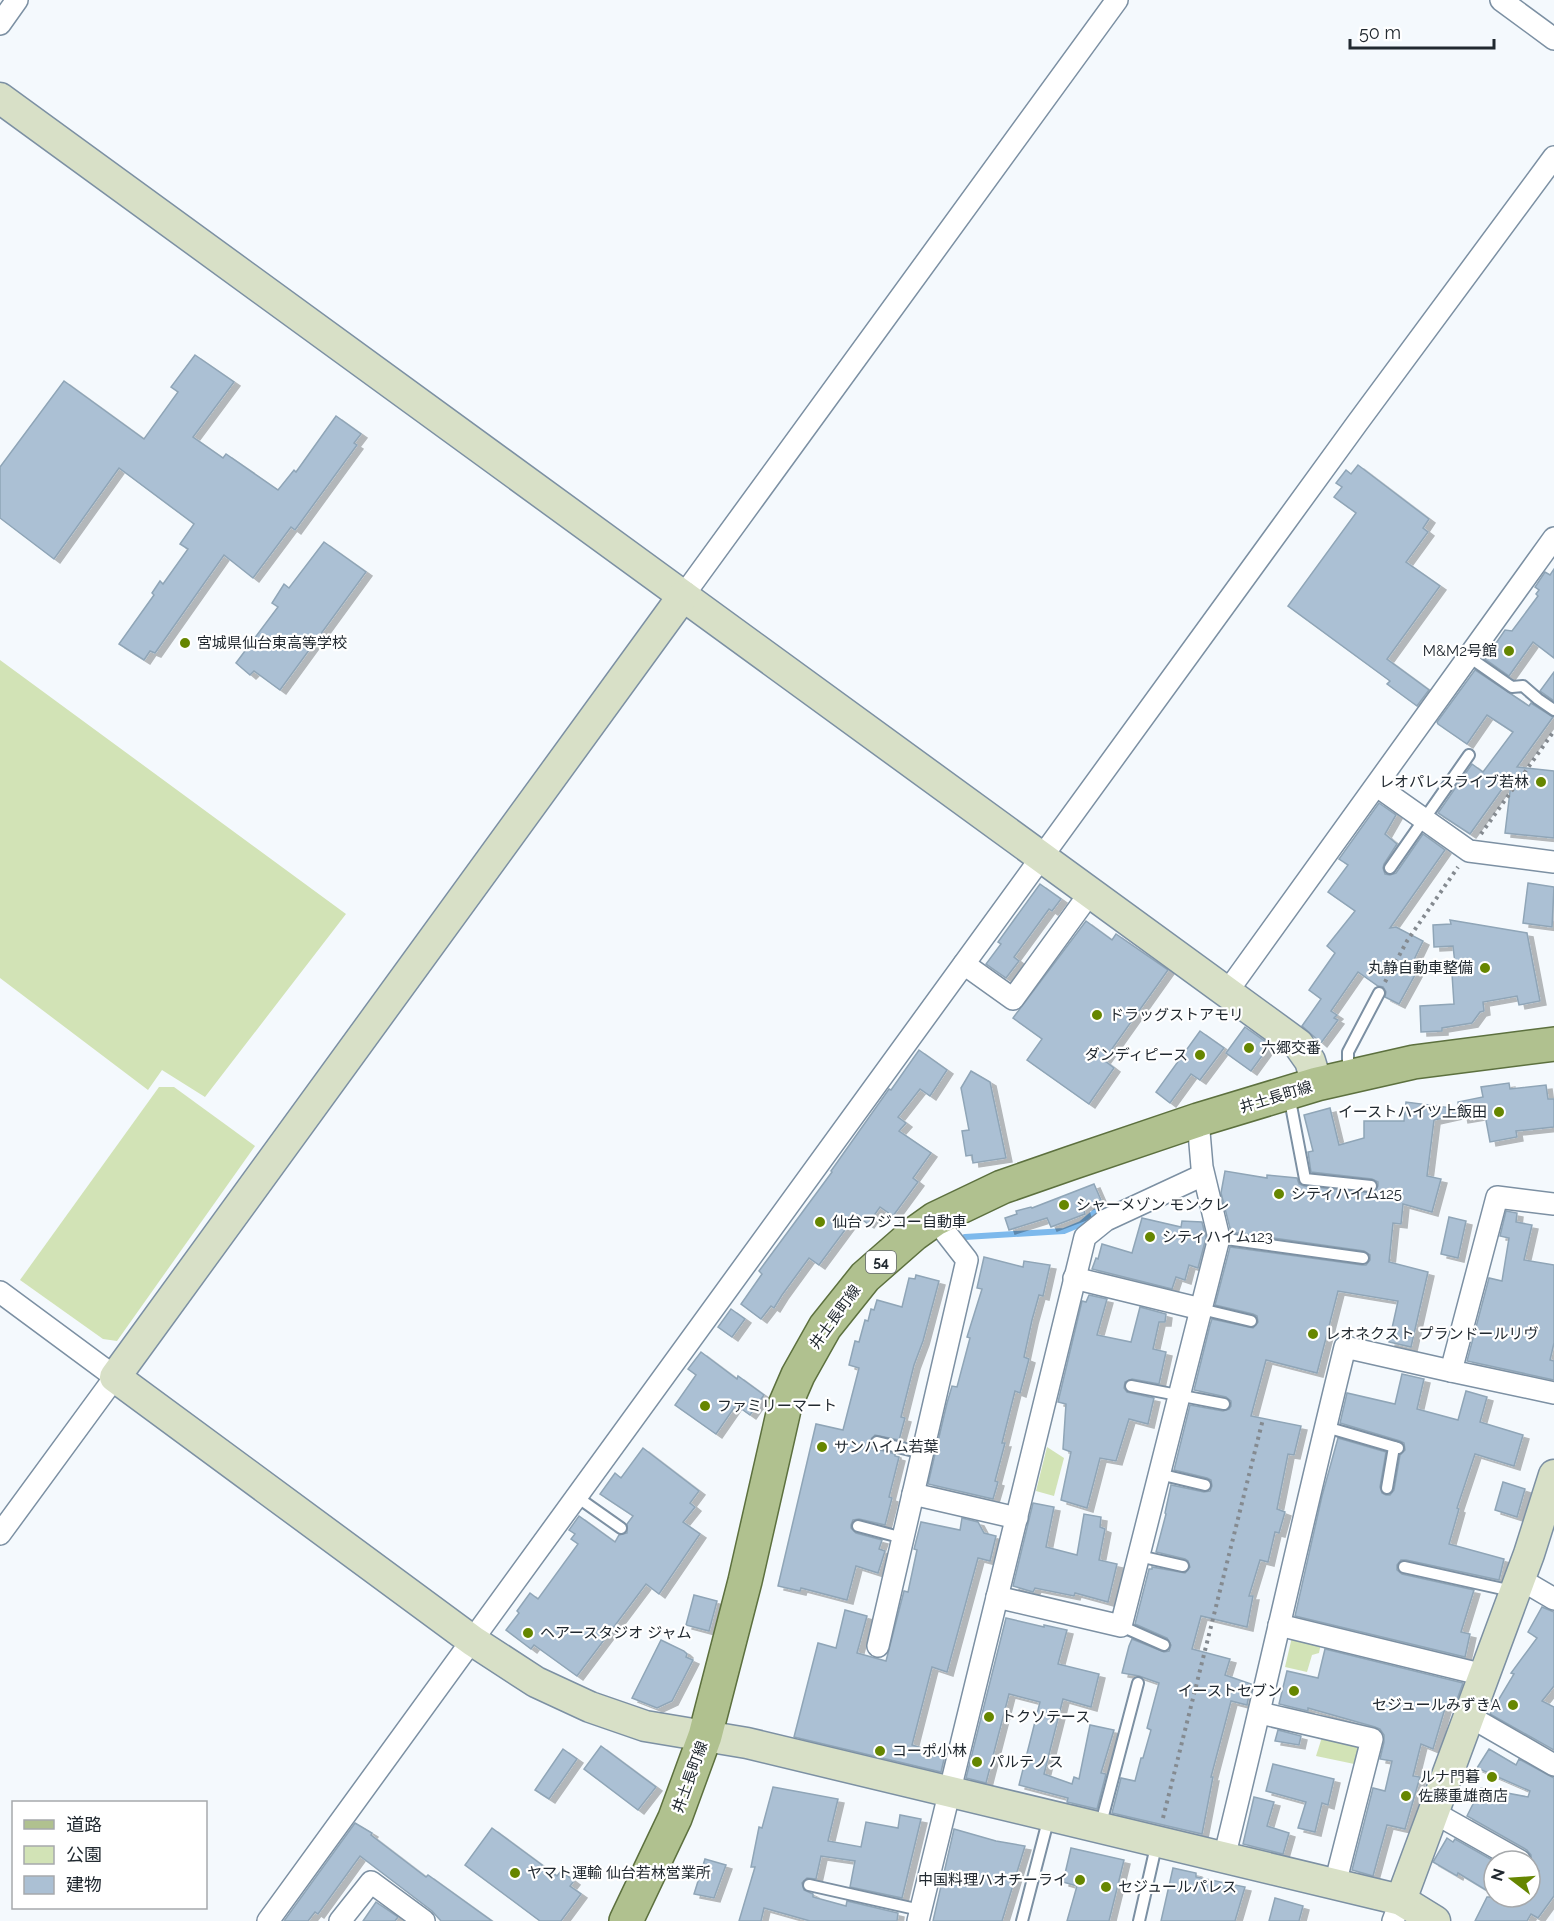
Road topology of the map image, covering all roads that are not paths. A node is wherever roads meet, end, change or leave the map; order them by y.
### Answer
1 (17, 0) edge
2 (1117, 0) edge
3 (1501, 0) edge
4 (0, 24) edge
5 (1554, 39) edge
6 (0, 98) edge
7 (1554, 158) edge
8 (1554, 538) edge
9 (683, 596) junction
10 (1469, 657) junction
11 (1554, 710) edge
12 (1469, 755) dead end
13 (1377, 786) junction
14 (1423, 819) junction
15 (1042, 857) junction
16 (1554, 862) edge
17 (1390, 868) dead end
18 (1090, 892) junction
19 (964, 964) junction
20 (1227, 992) junction
21 (1379, 993) road end
22 (1554, 1044) edge
23 (1348, 1077) junction
24 (1303, 1088) junction
25 (1198, 1120) junction
26 (1203, 1175) junction
27 (1371, 1186) dead end
28 (1554, 1204) edge
29 (935, 1219) junction
30 (1219, 1238) junction
31 (1363, 1258) dead end
32 (1074, 1278) junction
33 (0, 1292) edge
34 (1201, 1309) junction
35 (1251, 1321) dead end
36 (1451, 1371) junction
37 (115, 1377) junction
38 (1131, 1386) dead end
39 (1554, 1393) edge
40 (1179, 1396) junction
41 (1224, 1404) dead end
42 (1326, 1427) junction
43 (877, 1442) dead end
44 (922, 1453) junction
45 (1159, 1474) junction
46 (1554, 1475) edge
47 (1205, 1485) dead end
48 (1387, 1488) dead end
49 (913, 1494) junction
50 (577, 1497) junction
51 (1017, 1518) junction
52 (858, 1526) dead end
53 (621, 1528) dead end
54 (0, 1534) edge
55 (903, 1538) junction
56 (1139, 1556) junction
57 (1182, 1566) dead end
58 (1404, 1567) dead end
59 (1517, 1586) junction
60 (997, 1596) junction
61 (1554, 1599) edge
62 (1279, 1625) junction
63 (1121, 1626) junction
64 (472, 1641) junction
65 (1164, 1645) dead end
66 (878, 1646) dead end
67 (1484, 1675) junction
68 (1138, 1683) dead end
69 (1260, 1713) junction
70 (1469, 1716) junction
71 (705, 1736) junction
72 (1554, 1765) edge
73 (950, 1792) junction
74 (1433, 1812) junction
75 (1049, 1816) junction
76 (1100, 1828) junction
77 (1157, 1842) junction
78 (1499, 1849) edge
79 (1224, 1858) junction
80 (1335, 1884) junction
81 (809, 1885) dead end
82 (1397, 1911) edge
83 (919, 1916) edge
84 (268, 1921) edge
85 (340, 1921) edge
86 (424, 1921) edge
87 (626, 1921) edge
88 (1022, 1921) edge
89 (1139, 1921) edge
90 (1435, 1921) edge

1 - 4 street
2 - 9 street
3 - 5 street
6 - 9 street
7 - 15 street
8 - 10 street
9 - 15 street
9 - 37 street
10 - 11 lane
10 - 13 street
12 - 14 lane
13 - 14 street
13 - 20 street
14 - 16 street
14 - 17 lane
15 - 18 street
15 - 19 street
18 - 19 street
18 - 20 street
19 - 50 street
20 - 24 street
21 - 23 lane
22 - 23 main road, 井土長町線 / 54
23 - 24 main road, 井土長町線 / 54
24 - 25 main road, 井土長町線 / 54
24 - 27 lane
25 - 26 street
25 - 29 main road, 井土長町線 / 54
26 - 30 street
26 - 32 street
28 - 36 street
29 - 44 street
29 - 71 main road, 井土長町線 / 54
30 - 31 lane
30 - 34 street
32 - 34 street
32 - 51 street
33 - 37 street
34 - 35 lane
34 - 40 street
36 - 39 street
36 - 42 street
37 - 54 street
37 - 64 street
38 - 40 lane
40 - 41 lane
40 - 45 street
42 - 48 lane
42 - 62 street
43 - 44 lane
44 - 49 street
45 - 47 lane
45 - 56 street
46 - 59 street
49 - 51 street
49 - 55 street
50 - 53 lane
50 - 64 street
51 - 60 street
52 - 55 lane
55 - 66 street
56 - 57 lane
56 - 63 street
58 - 59 lane
59 - 61 street
59 - 67 street
60 - 63 street
60 - 73 street
62 - 67 street
62 - 69 street
63 - 65 lane
64 - 71 street
64 - 84 street
67 - 70 street
68 - 76 lane
69 - 79 street
69 - 80 street
70 - 72 street
70 - 74 street
71 - 73 street
71 - 87 main road, 井土長町線 / 54
73 - 75 street
73 - 83 street
74 - 78 street
74 - 82 street
75 - 76 street
75 - 88 lane
76 - 77 street
77 - 79 street
77 - 89 lane
79 - 80 street
80 - 82 street
81 - 83 lane
82 - 90 street
85 - 86 street

